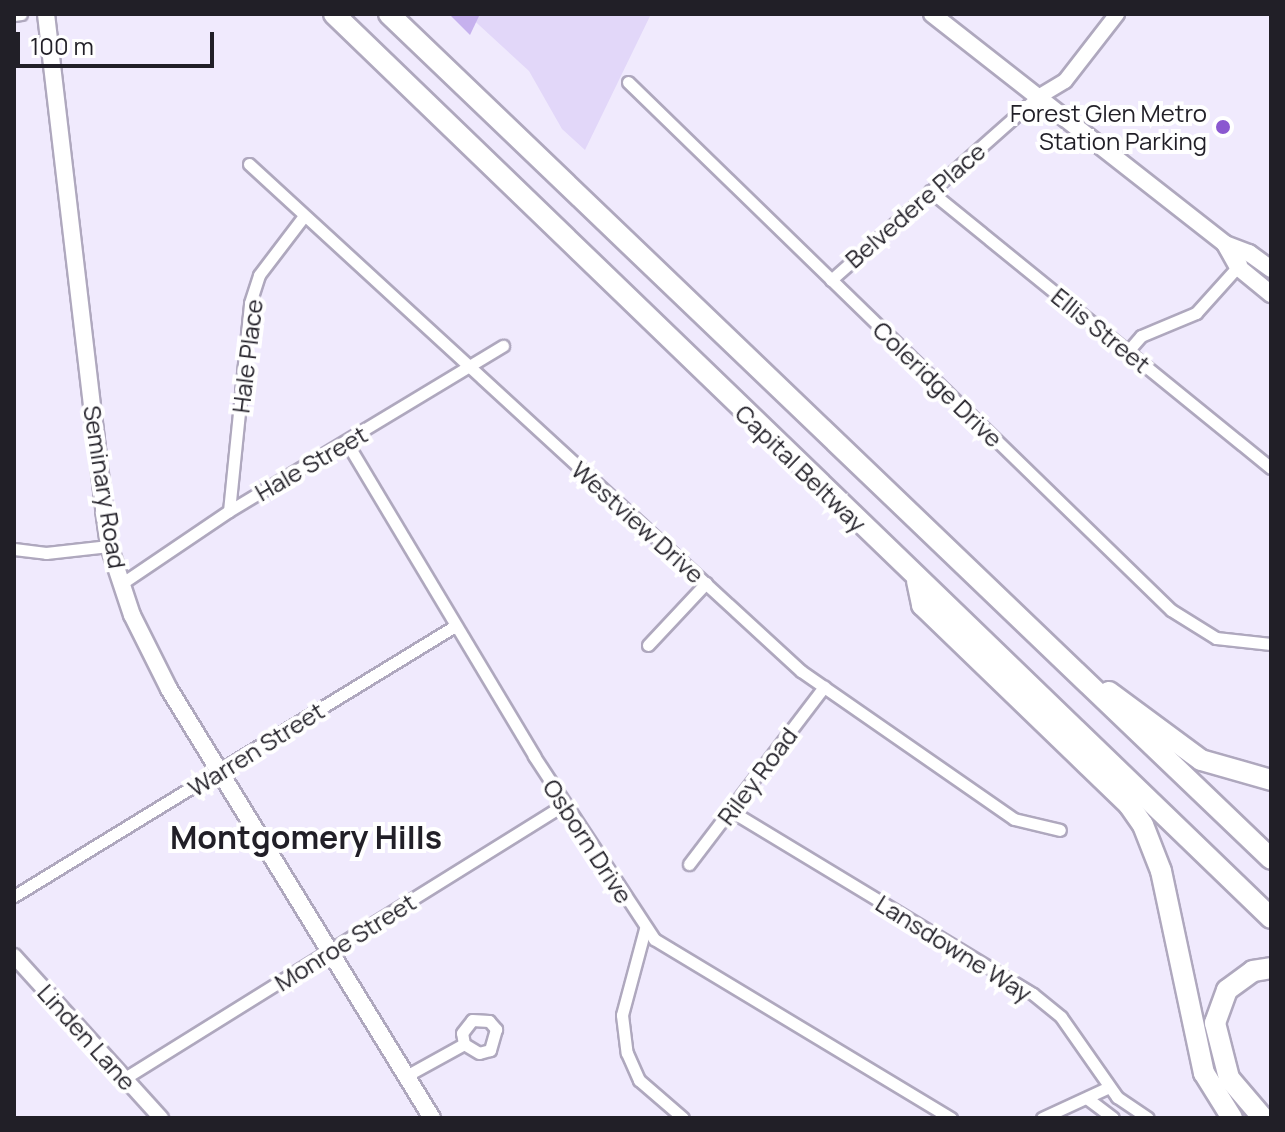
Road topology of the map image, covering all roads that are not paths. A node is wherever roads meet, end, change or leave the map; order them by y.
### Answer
1 (21, 14) edge
2 (46, 14) edge
3 (334, 14) edge
4 (389, 14) edge
5 (932, 14) edge
6 (1117, 14) edge
7 (14, 15) edge
8 (628, 82) dead end
9 (1035, 99) junction
10 (249, 164) dead end
11 (930, 191) junction
12 (304, 216) junction
13 (1225, 244) junction
14 (1249, 253) junction
15 (1238, 267) junction
16 (1271, 269) edge
17 (831, 280) junction
18 (1271, 294) edge
19 (503, 346) dead end
20 (1128, 351) junction
21 (469, 368) junction
22 (347, 443) junction
23 (1271, 468) edge
24 (229, 511) junction
25 (109, 546) junction
26 (14, 549) edge
27 (917, 581) junction
28 (706, 583) junction
29 (121, 584) junction
30 (1008, 612) junction
31 (455, 626) junction
32 (1271, 644) edge
33 (648, 645) dead end
34 (824, 687) junction
35 (220, 772) junction
36 (1271, 780) edge
37 (565, 804) junction
38 (731, 811) junction
39 (1060, 830) dead end
40 (1271, 859) edge
41 (689, 864) dead end
42 (14, 896) edge
43 (1271, 918) edge
44 (645, 929) junction
45 (329, 952) junction
46 (14, 956) edge
47 (1271, 968) edge
48 (464, 1044) dead end
49 (406, 1076) junction
50 (125, 1078) junction
51 (1109, 1087) junction
52 (1088, 1099) junction
53 (161, 1118) edge
54 (432, 1118) edge
55 (683, 1118) edge
56 (951, 1118) edge
57 (1042, 1118) edge
58 (1113, 1118) edge
59 (1148, 1118) edge
60 (1232, 1118) edge
61 (1263, 1118) edge

1 - 7 street
2 - 25 main road, Seminary Road
3 - 27 highway, Capital Beltway
4 - 30 highway, Capital Beltway
5 - 9 main road
6 - 9 street
8 - 17 street, Coleridge Drive
9 - 11 street, Belvedere Place
9 - 13 main road
10 - 12 street, Westview Drive
11 - 17 street, Belvedere Place
11 - 20 street, Ellis Street
12 - 21 street, Westview Drive
12 - 24 street, Hale Place
13 - 14 main road
13 - 15 main road
14 - 15 street
14 - 16 main road
15 - 18 main road
15 - 20 street
17 - 32 street, Coleridge Drive
19 - 21 street, Hale Street
20 - 23 street, Ellis Street
21 - 22 street, Hale Street
21 - 28 street, Westview Drive
22 - 24 street, Hale Street
22 - 31 street, Osborn Drive
24 - 29 street, Hale Street
25 - 26 street
25 - 29 main road, Seminary Road
27 - 43 highway, Capital Beltway
27 - 60 highway
28 - 33 street
28 - 34 street, Westview Drive
29 - 35 main road, Seminary Road
30 - 36 highway
30 - 40 highway, Capital Beltway
31 - 35 street, Warren Street
31 - 37 street, Osborn Drive
34 - 38 street, Riley Road
34 - 39 street, Westview Drive
35 - 42 street, Warren Street
35 - 45 main road, Seminary Road
37 - 44 street, Osborn Drive
37 - 45 street, Monroe Street
38 - 41 street, Riley Road
38 - 51 street, Lansdowne Way
44 - 55 street
44 - 56 street, Osborn Drive
45 - 49 main road, Seminary Road
45 - 50 street, Monroe Street
46 - 50 street, Linden Lane
47 - 61 highway
48 - 49 street
49 - 54 main road, Seminary Road
50 - 53 street, Linden Lane
51 - 52 street
51 - 59 street, Lansdowne Way
52 - 57 street
52 - 58 street

